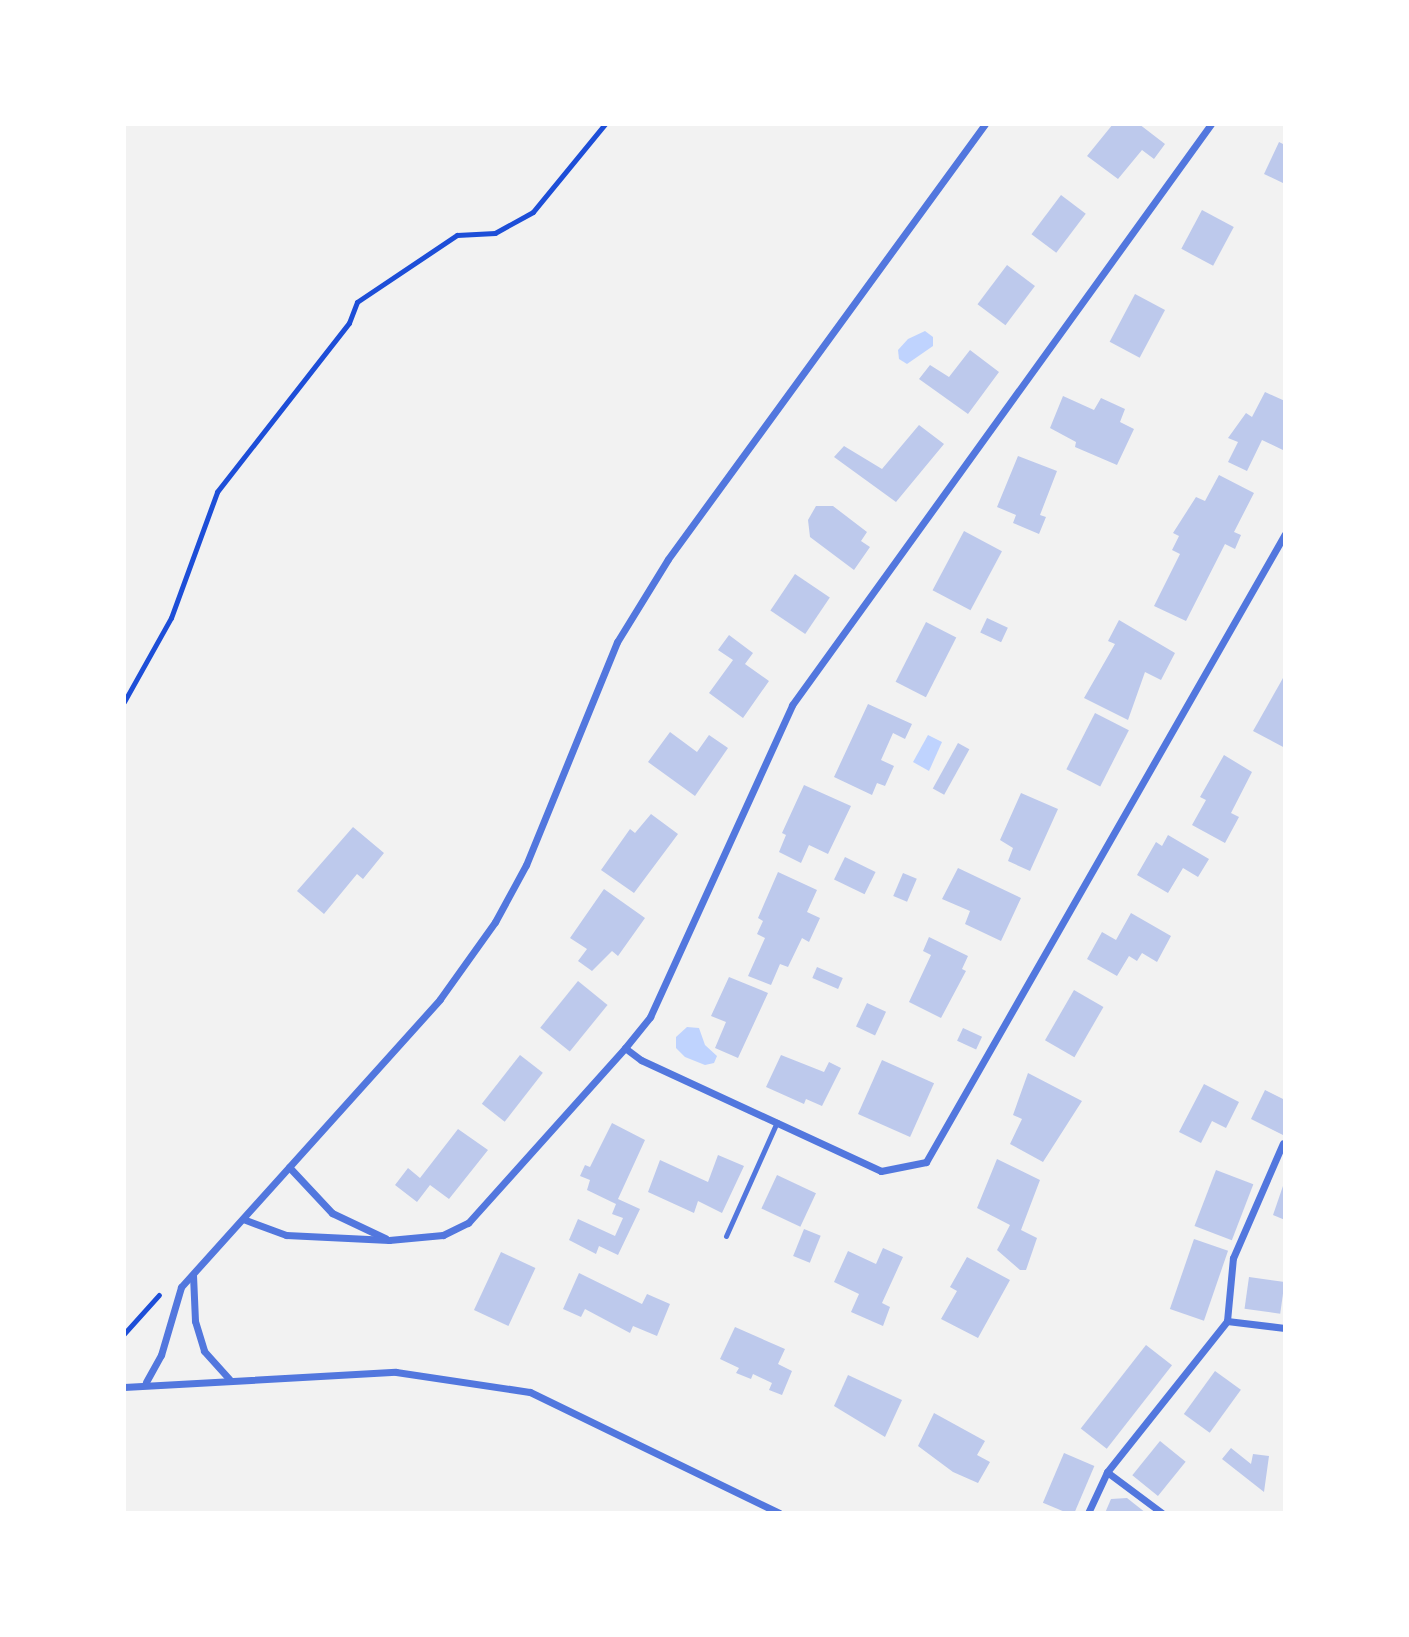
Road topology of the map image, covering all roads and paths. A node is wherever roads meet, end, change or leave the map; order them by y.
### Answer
1 (605, 124) edge
2 (985, 124) edge
3 (1211, 124) edge
4 (1285, 534) edge
5 (124, 702) edge
6 (625, 1048) junction
7 (776, 1122) junction
8 (1283, 1143) edge
9 (289, 1167) junction
10 (243, 1219) junction
11 (726, 1236) dead end
12 (389, 1240) junction
13 (193, 1275) junction
14 (1227, 1321) junction
15 (1285, 1328) edge
16 (229, 1379) junction
17 (146, 1382) junction
18 (124, 1387) edge
19 (1107, 1472) junction
20 (779, 1513) edge
21 (1088, 1513) edge
22 (1162, 1513) edge

1 - 5 path
2 - 9 street
3 - 6 street
4 - 7 street
6 - 7 street
6 - 12 street
7 - 11 lane
8 - 14 street
9 - 10 street
9 - 12 street
10 - 12 street
10 - 13 street
13 - 16 street
13 - 17 street
14 - 15 street
14 - 19 street
16 - 17 street
16 - 20 street
17 - 18 street
19 - 21 street
19 - 22 street

